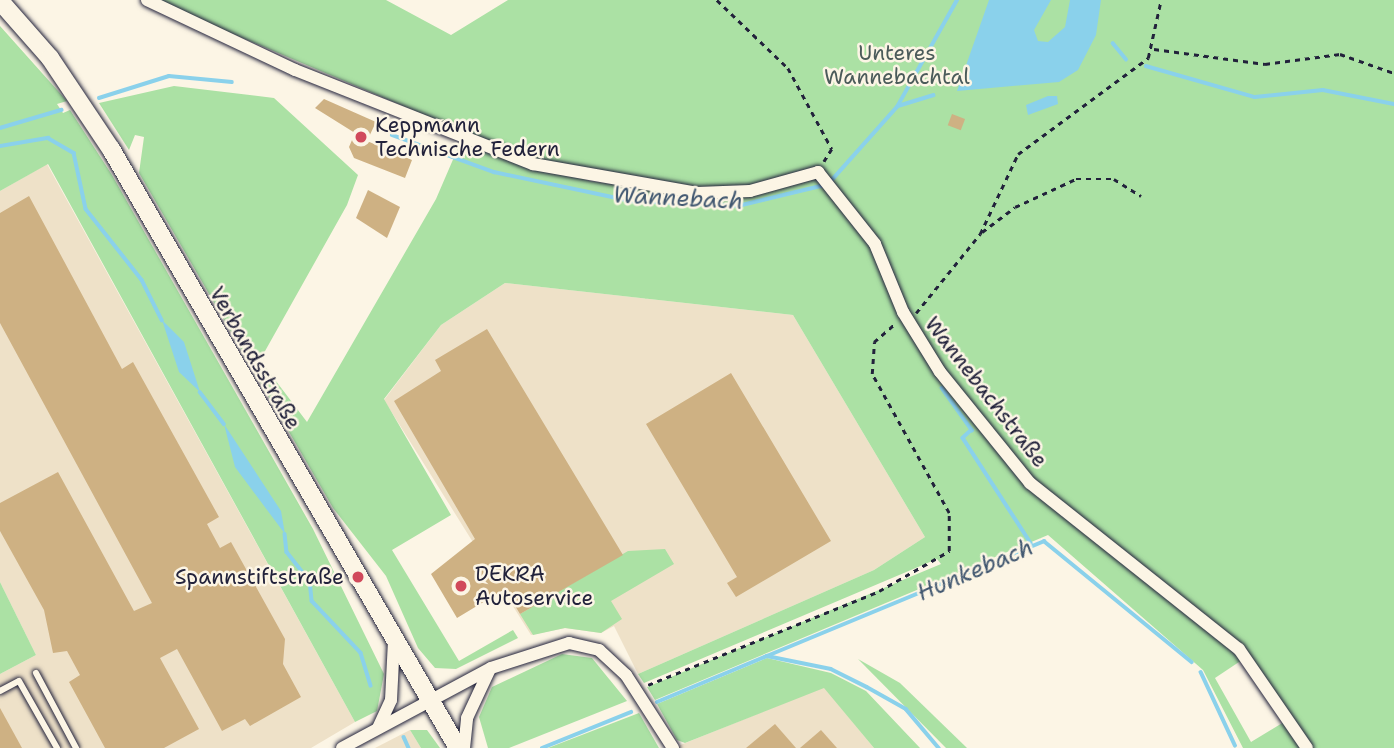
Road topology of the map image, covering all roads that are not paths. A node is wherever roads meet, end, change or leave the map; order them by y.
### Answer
1 (147, 0) edge
2 (0, 1) edge
3 (394, 640) junction
4 (491, 668) junction
5 (36, 673) dead end
6 (0, 691) edge
7 (430, 701) junction
8 (59, 716) junction
9 (44, 725) junction
10 (378, 728) junction
11 (57, 748) edge
12 (76, 748) edge
13 (342, 748) edge
14 (458, 748) edge
15 (464, 748) edge
16 (673, 748) edge
17 (1307, 748) edge

1 - 17 street, Wannebachstraße
2 - 3 main road, Verbandsstraße
3 - 7 main road, Verbandsstraße
3 - 10 street
4 - 7 street
4 - 15 street
4 - 16 street
5 - 8 lane
6 - 9 lane
7 - 10 street
7 - 14 main road, Verbandsstraße
8 - 9 lane
8 - 12 lane
9 - 11 lane
10 - 13 street

